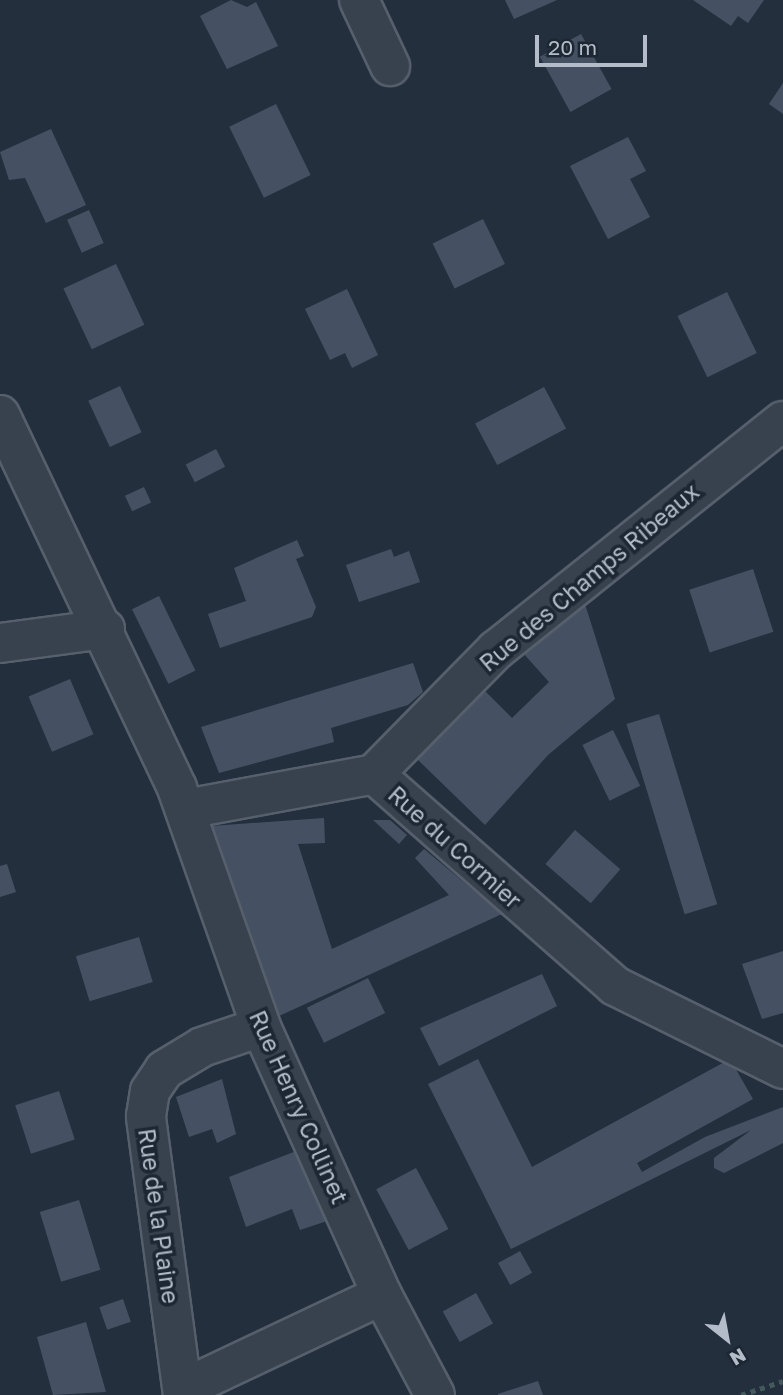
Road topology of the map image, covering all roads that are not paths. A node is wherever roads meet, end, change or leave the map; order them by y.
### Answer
1 (359, 0) edge
2 (390, 66) dead end
3 (0, 415) edge
4 (783, 421) edge
5 (105, 629) junction
6 (0, 643) edge
7 (374, 774) junction
8 (186, 809) junction
9 (261, 1027) junction
10 (783, 1069) edge
11 (382, 1295) junction
12 (183, 1392) edge
13 (435, 1395) edge

1 - 2 street
3 - 5 street
4 - 7 street, Rue des Champs Ribeaux
5 - 6 street
5 - 8 street
7 - 8 street, Rue du Cormier
7 - 10 street, Rue du Cormier
8 - 9 street, Rue Henry Collinet
9 - 11 street, Rue Henry Collinet
9 - 12 street, Rue de la Plaine
11 - 12 street, Rue de la Plaine
11 - 13 street, Rue Henry Collinet

